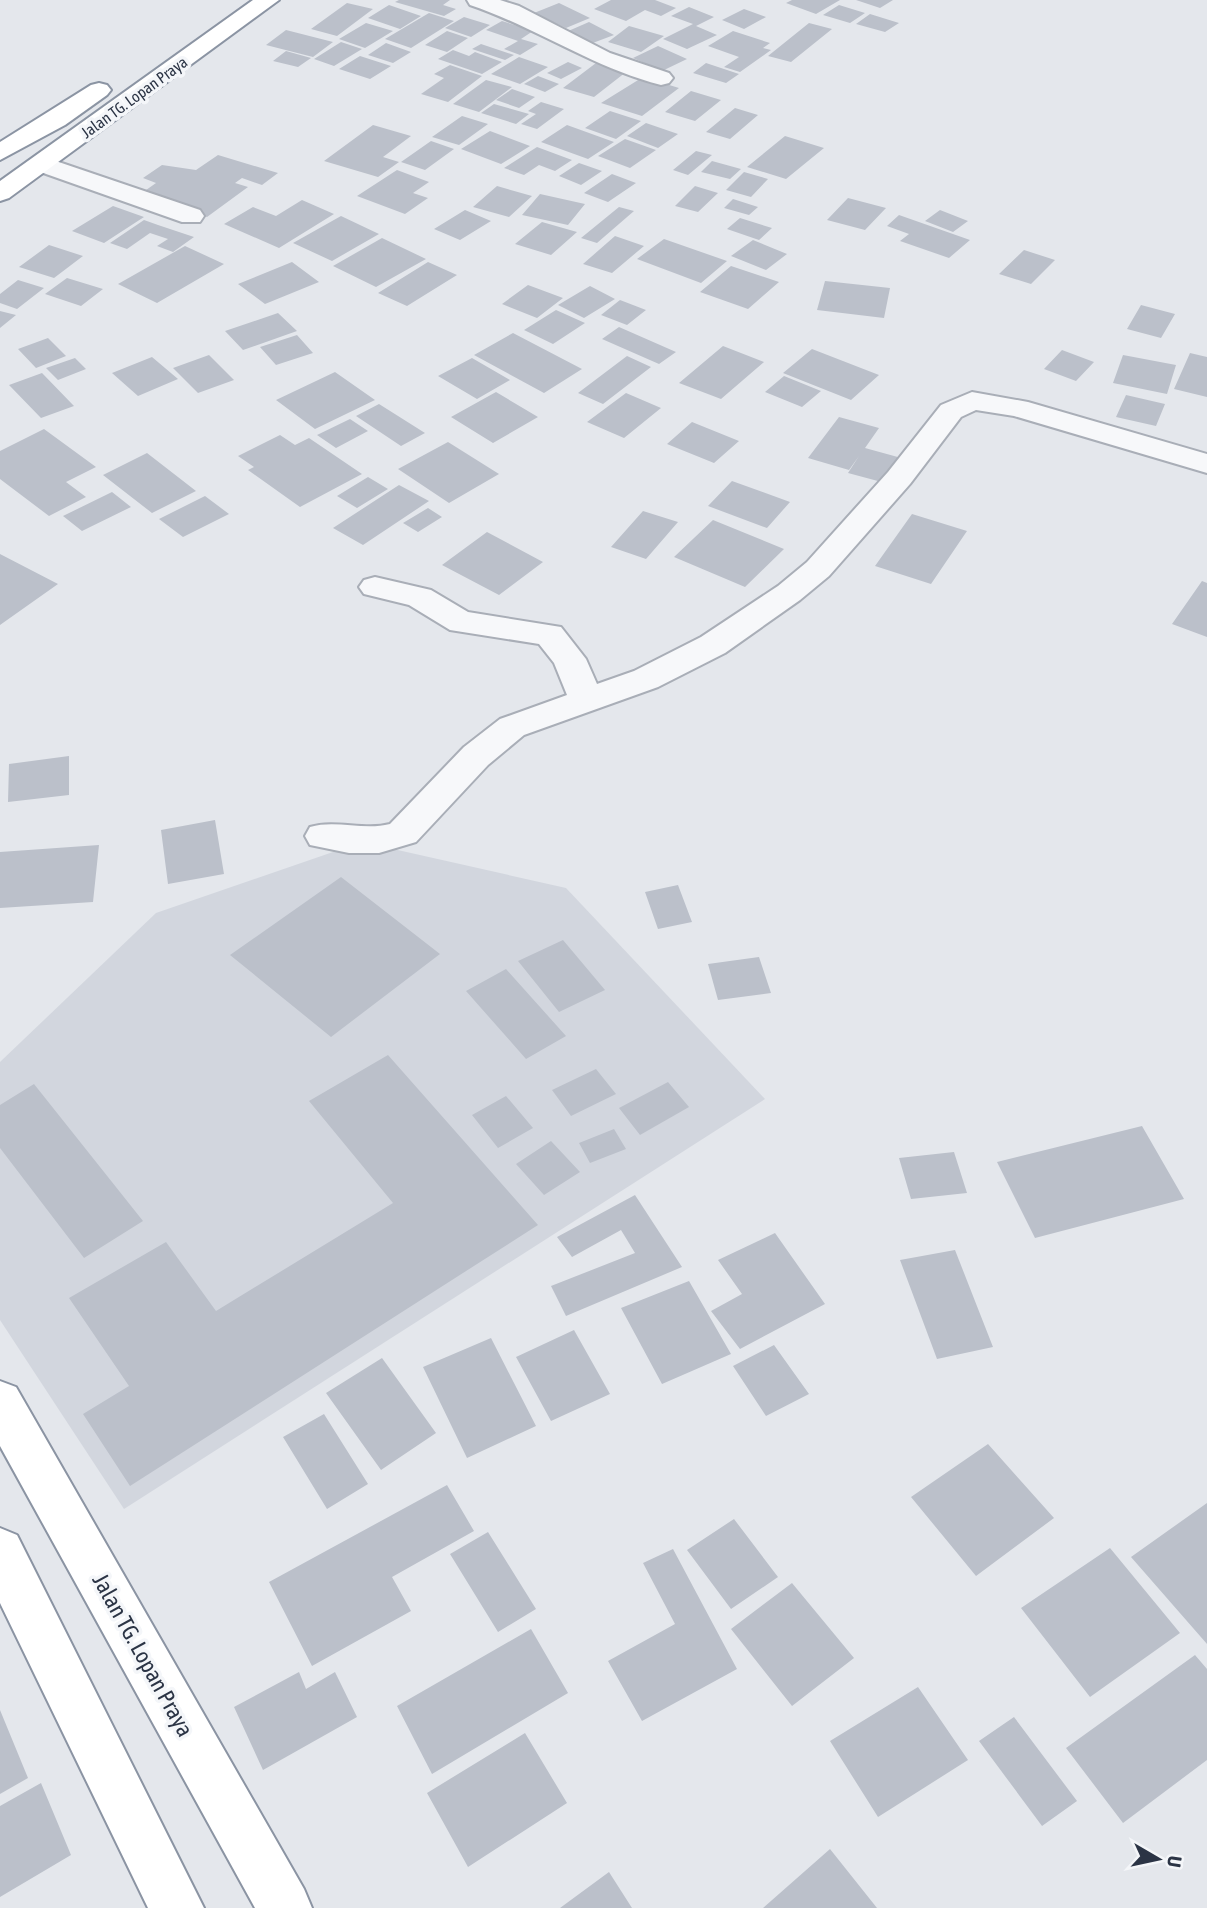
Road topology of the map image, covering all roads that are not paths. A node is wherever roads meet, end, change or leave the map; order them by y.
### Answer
1 (268, 0) edge
2 (478, 0) edge
3 (121, 74) dead end
4 (661, 78) dead end
5 (0, 152) edge
6 (41, 164) junction
7 (0, 193) edge
8 (191, 216) dead end
9 (1207, 464) edge
10 (375, 587) dead end
11 (587, 702) junction
12 (323, 836) dead end
13 (0, 1402) edge
14 (1, 1555) edge
15 (177, 1908) edge
16 (285, 1908) edge

1 - 6 highway, Jalan TG. Lopan Praya
2 - 4 street
3 - 5 highway, Jalan TG. Lopan Praya
6 - 7 highway, Jalan TG. Lopan Praya
6 - 8 street
9 - 11 street
10 - 11 street
11 - 12 street
13 - 16 highway, Jalan TG. Lopan Praya
14 - 15 highway

